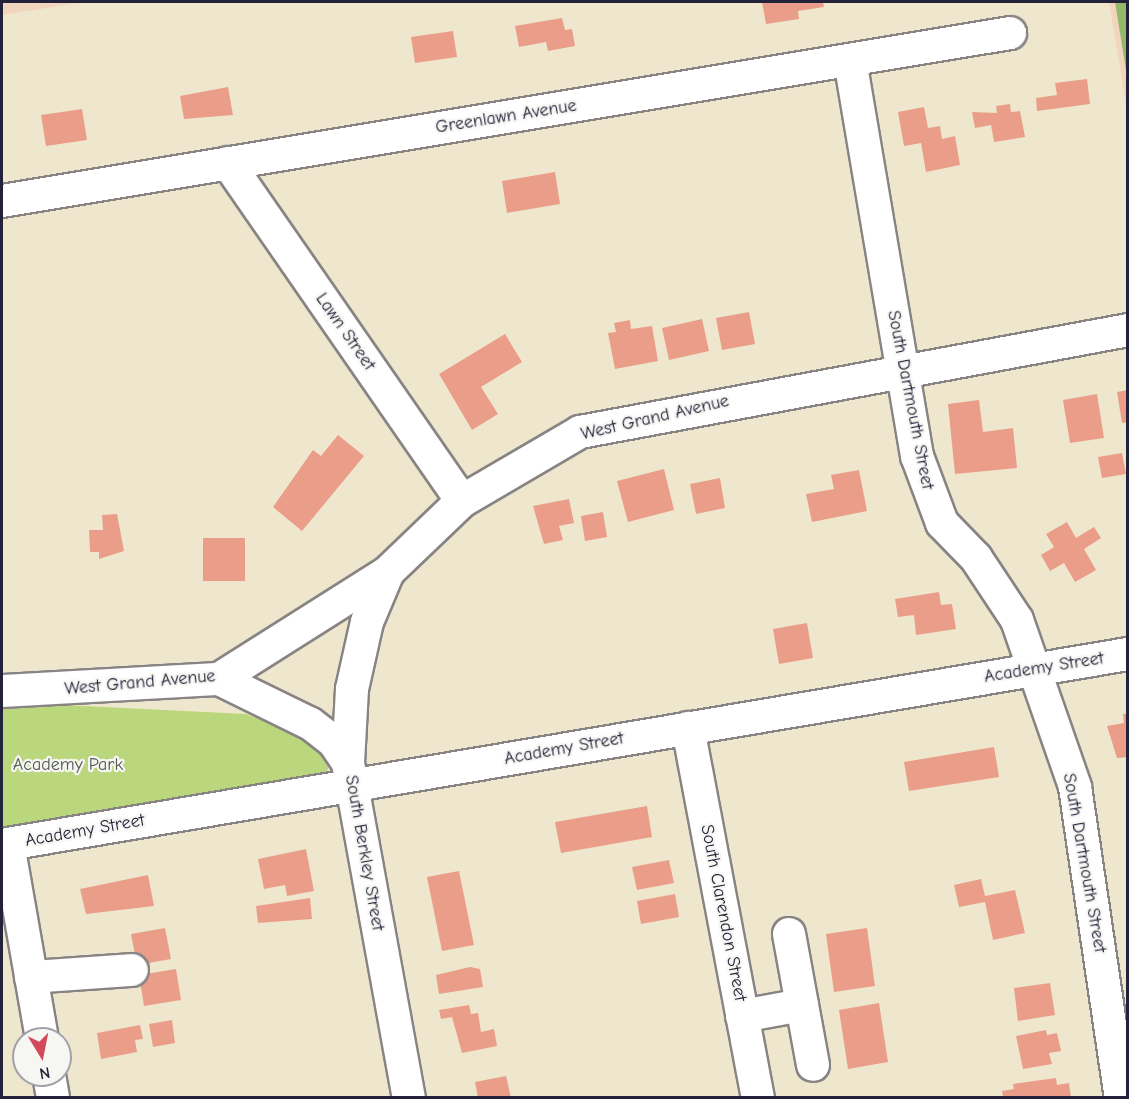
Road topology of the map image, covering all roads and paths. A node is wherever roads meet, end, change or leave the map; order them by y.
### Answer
1 (1010, 33) dead end
2 (850, 60) junction
3 (228, 164) junction
4 (2, 201) edge
5 (1128, 330) edge
6 (903, 369) junction
7 (462, 501) junction
8 (388, 572) junction
9 (1128, 654) edge
10 (1037, 669) junction
11 (219, 679) junction
12 (2, 691) edge
13 (688, 728) junction
14 (350, 774) junction
15 (5, 845) edge
16 (789, 934) dead end
17 (132, 970) dead end
18 (32, 978) junction
19 (802, 1005) junction
20 (742, 1016) junction
21 (40, 1027) edge
22 (813, 1065) dead end
23 (410, 1098) edge
24 (758, 1098) edge
25 (1121, 1098) edge

1 - 2 street, Greenlawn Avenue
2 - 3 street, Greenlawn Avenue
2 - 6 street, South Dartmouth Street
3 - 4 street, Greenlawn Avenue
3 - 7 street, Lawn Street
5 - 6 street, West Grand Avenue
6 - 7 street, West Grand Avenue
6 - 10 street, South Dartmouth Street
7 - 8 street, West Grand Avenue
8 - 11 street, West Grand Avenue
8 - 14 street
9 - 10 street, Academy Street
10 - 13 street, Academy Street
10 - 25 street, South Dartmouth Street
11 - 12 street, West Grand Avenue
11 - 14 street, South Berkley Street
13 - 14 street, Academy Street
13 - 20 street, South Clarendon Street
14 - 15 street, Academy Street
14 - 23 street, South Berkley Street
15 - 18 street
16 - 19 street
17 - 18 street
18 - 21 street
19 - 20 street
19 - 22 street
20 - 24 street, South Clarendon Street

